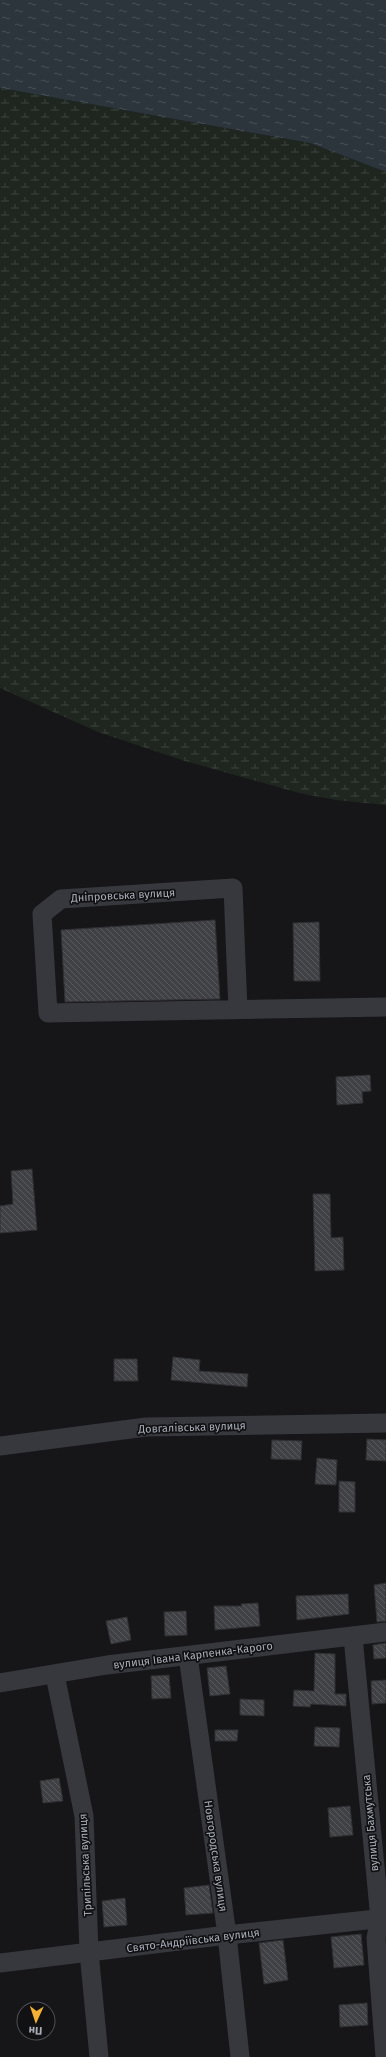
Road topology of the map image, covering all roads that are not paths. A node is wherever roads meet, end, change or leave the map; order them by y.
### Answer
1 (386, 1007) edge
2 (238, 1010) junction
3 (386, 1423) edge
4 (0, 1446) edge
5 (386, 1632) edge
6 (353, 1637) junction
7 (188, 1656) junction
8 (55, 1675) junction
9 (0, 1683) edge
10 (383, 1918) edge
11 (227, 1935) junction
12 (89, 1952) junction
13 (0, 1963) edge
14 (99, 2057) edge
15 (240, 2057) edge
16 (385, 2057) edge

1 - 2 street, Дніпровська вулиця
2 - 2 street, Дніпровська вулиця
3 - 4 street, Довгалівська вулиця
5 - 6 street, вулиця Івана Карпенка-Карого
6 - 7 street, вулиця Івана Карпенка-Карого
6 - 10 street, вулиця Бахмутська
7 - 8 street, вулиця Івана Карпенка-Карого
7 - 11 street, Новгородська вулиця
8 - 9 street, вулиця Івана Карпенка-Карого
8 - 12 street, Трипільська вулиця
10 - 11 street, Свято-Андріївська вулиця
10 - 16 street, вулиця Бахмутська
11 - 12 street, Свято-Андріївська вулиця
11 - 15 street, Новгородська вулиця
12 - 13 street, Свято-Андріївська вулиця
12 - 14 street, Трипільська вулиця

